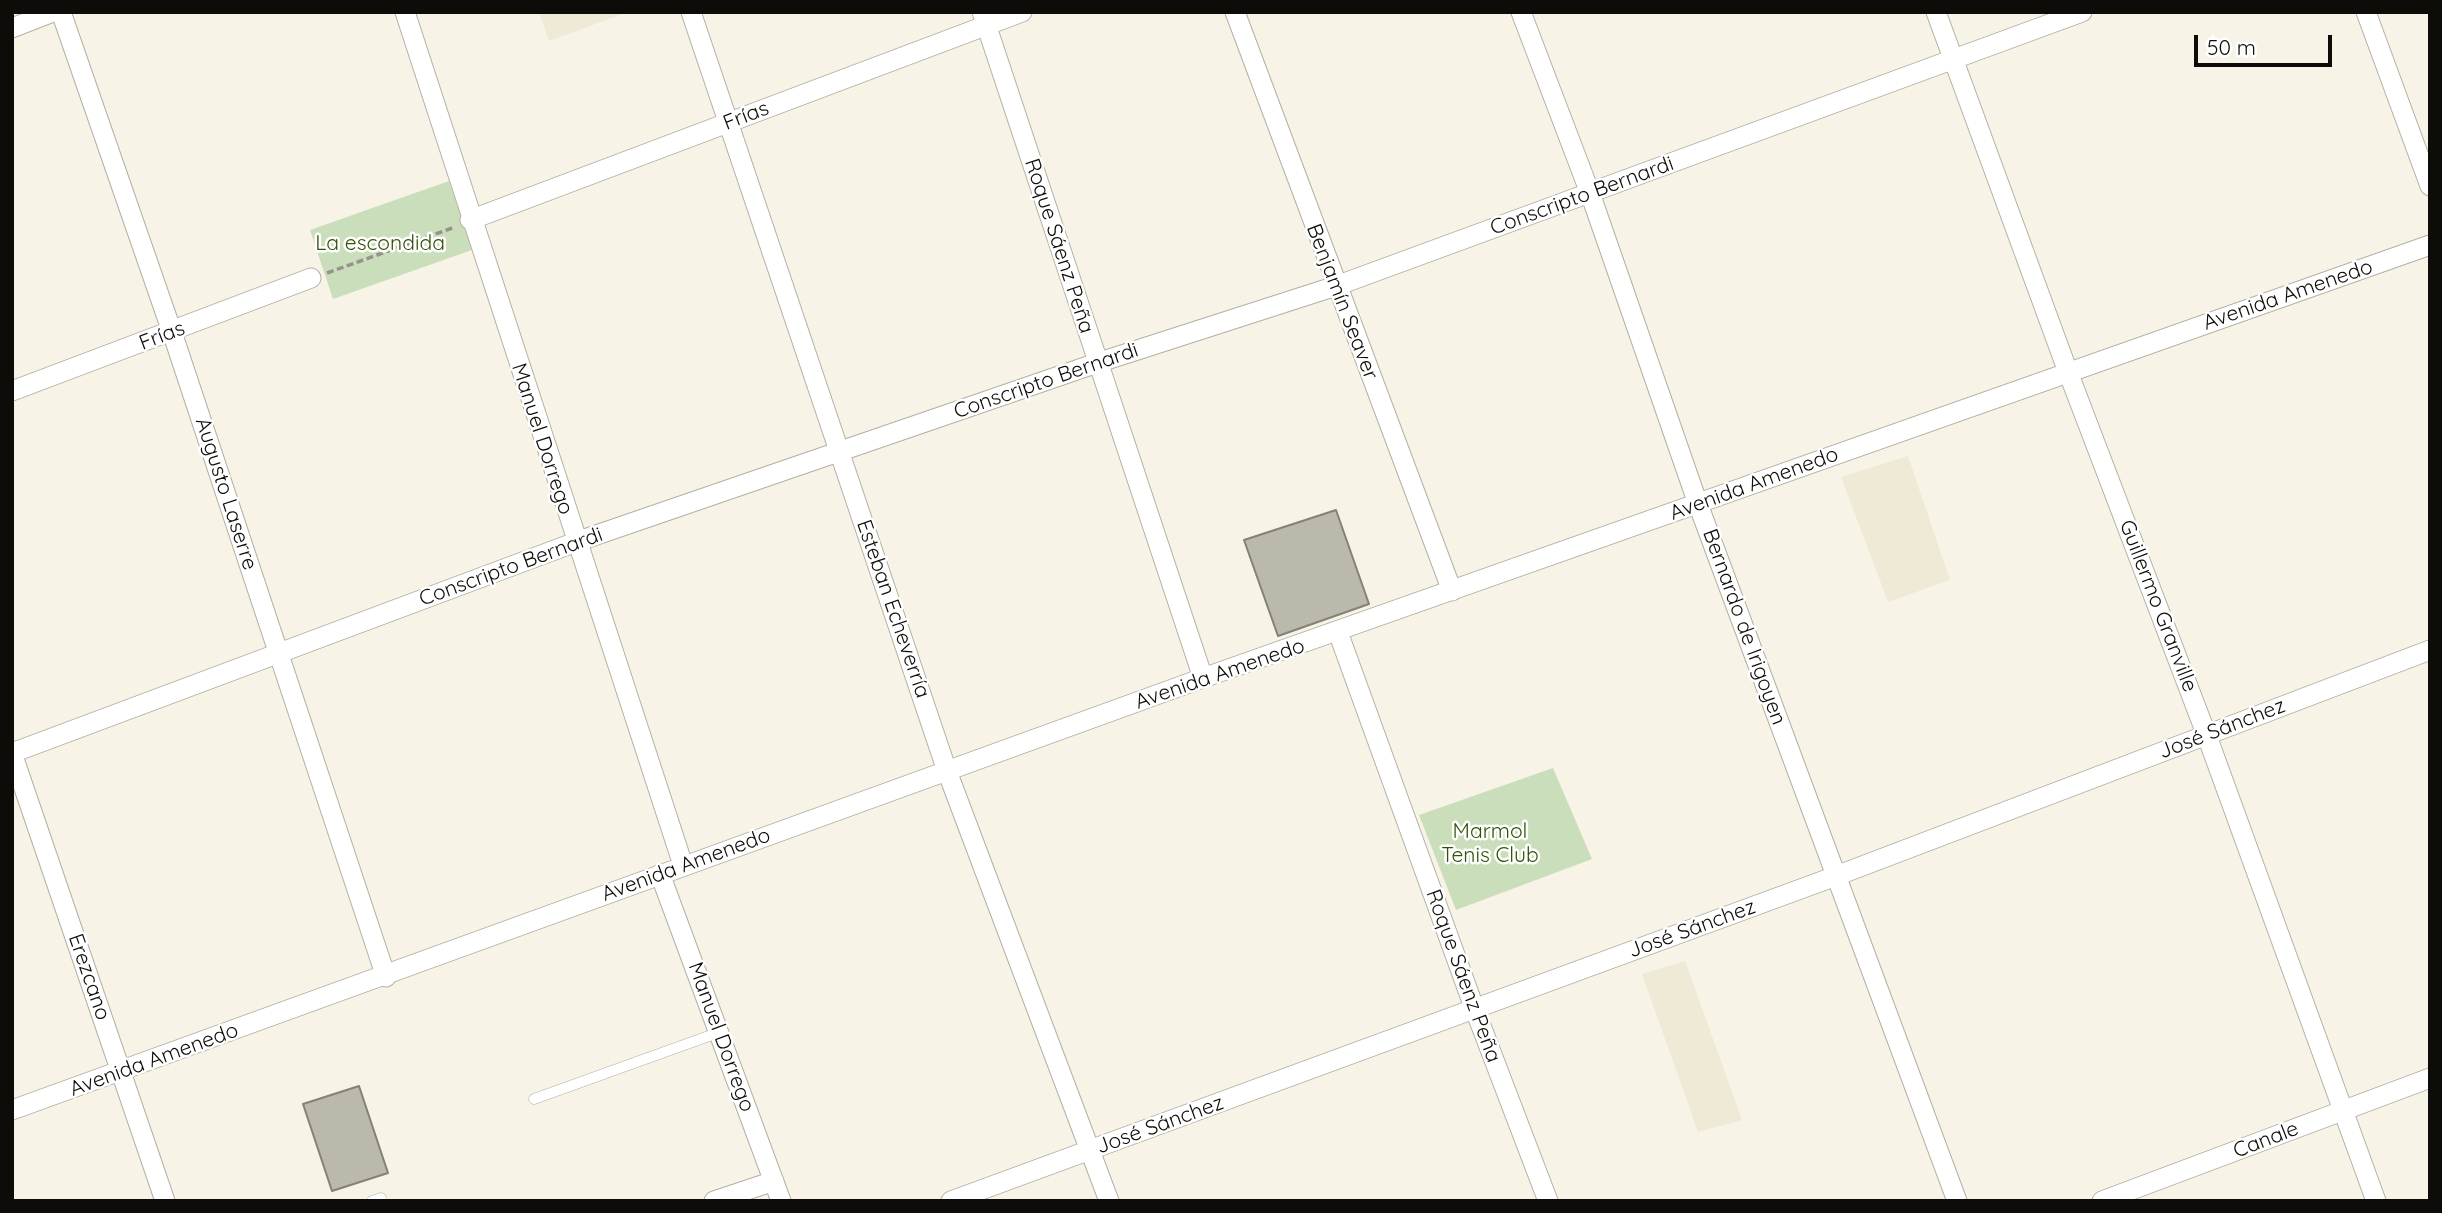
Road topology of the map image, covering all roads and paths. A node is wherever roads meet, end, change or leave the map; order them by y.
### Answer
1 (53, 12) edge
2 (61, 12) edge
3 (405, 12) edge
4 (691, 12) edge
5 (1022, 12) edge
6 (1235, 12) edge
7 (1521, 12) edge
8 (1936, 12) edge
9 (2082, 12) edge
10 (2366, 12) edge
11 (984, 18) edge
12 (12, 28) edge
13 (1954, 59) junction
14 (728, 123) junction
15 (2430, 186) edge
16 (1590, 193) junction
17 (470, 220) junction
18 (2430, 245) edge
19 (312, 278) joint
20 (1336, 286) junction
21 (172, 332) junction
22 (1097, 363) junction
23 (2068, 372) junction
24 (12, 391) edge
25 (840, 451) junction
26 (1698, 504) junction
27 (576, 542) junction
28 (1452, 591) junction
29 (1338, 632) junction
30 (2430, 649) edge
31 (279, 653) junction
32 (1203, 678) junction
33 (2207, 736) junction
34 (12, 753) edge
35 (947, 771) junction
36 (682, 865) junction
37 (660, 874) junction
38 (1836, 876) junction
39 (386, 977) junction
40 (1475, 1010) junction
41 (720, 1032) junction
42 (122, 1072) junction
43 (2430, 1078) edge
44 (534, 1099) dead end
45 (12, 1110) edge
46 (2342, 1111) junction
47 (1090, 1151) junction
48 (774, 1181) junction
49 (165, 1201) edge
50 (714, 1201) edge
51 (781, 1201) edge
52 (951, 1201) edge
53 (1109, 1201) edge
54 (1548, 1201) edge
55 (1957, 1201) edge
56 (2102, 1201) edge
57 (2376, 1201) edge

1 - 12 street
2 - 21 street, Augusto Laserre
3 - 17 street, Manuel Dorrego
4 - 14 street, Esteban Echeverría
5 - 11 street, Frías
6 - 20 street, Benjamín Seaver
7 - 16 street, Bernardo de Irigoyen
8 - 13 street, Guillermo Granville
9 - 13 street, Conscripto Bernardi
10 - 15 street
11 - 14 street, Frías
11 - 22 street, Roque Sáenz Peña
13 - 16 street, Conscripto Bernardi
13 - 23 street, Guillermo Granville
14 - 17 street, Frías
14 - 25 street, Esteban Echeverría
16 - 20 street, Conscripto Bernardi
16 - 26 street, Bernardo de Irigoyen
17 - 19 path
17 - 27 street, Manuel Dorrego
18 - 23 street, Avenida Amenedo
19 - 21 street, Frías
20 - 22 street, Conscripto Bernardi
20 - 28 street, Benjamín Seaver
21 - 24 street, Frías
21 - 31 street, Augusto Laserre
22 - 25 street, Conscripto Bernardi
22 - 32 street, Roque Sáenz Peña
23 - 26 street, Avenida Amenedo
23 - 33 street, Guillermo Granville
25 - 27 street, Conscripto Bernardi
25 - 35 street, Esteban Echeverría
26 - 28 street, Avenida Amenedo
26 - 38 street, Bernardo de Irigoyen
27 - 31 street, Conscripto Bernardi
27 - 36 street, Manuel Dorrego
28 - 29 street, Avenida Amenedo
29 - 32 street, Avenida Amenedo
29 - 40 street, Roque Sáenz Peña
30 - 33 street, José Sánchez
31 - 34 street, Conscripto Bernardi
31 - 39 street, Augusto Laserre
32 - 35 street, Avenida Amenedo
33 - 38 street, José Sánchez
33 - 46 street, Guillermo Granville
34 - 42 street, Erezcano
35 - 36 street, Avenida Amenedo
35 - 47 street, Esteban Echeverría
36 - 37 street, Avenida Amenedo
37 - 39 street, Avenida Amenedo
37 - 41 street, Manuel Dorrego
38 - 40 street, José Sánchez
38 - 55 street, Bernardo de Irigoyen
39 - 42 street, Avenida Amenedo
40 - 47 street, José Sánchez
40 - 54 street, Roque Sáenz Peña
41 - 44 lane
41 - 48 street, Manuel Dorrego
42 - 45 street, Avenida Amenedo
42 - 49 street, Erezcano
43 - 46 street, Canale
46 - 56 street, Canale
46 - 57 street, Guillermo Granville
47 - 52 street, José Sánchez
47 - 53 street, Esteban Echeverría
48 - 50 street
48 - 51 street, Manuel Dorrego

